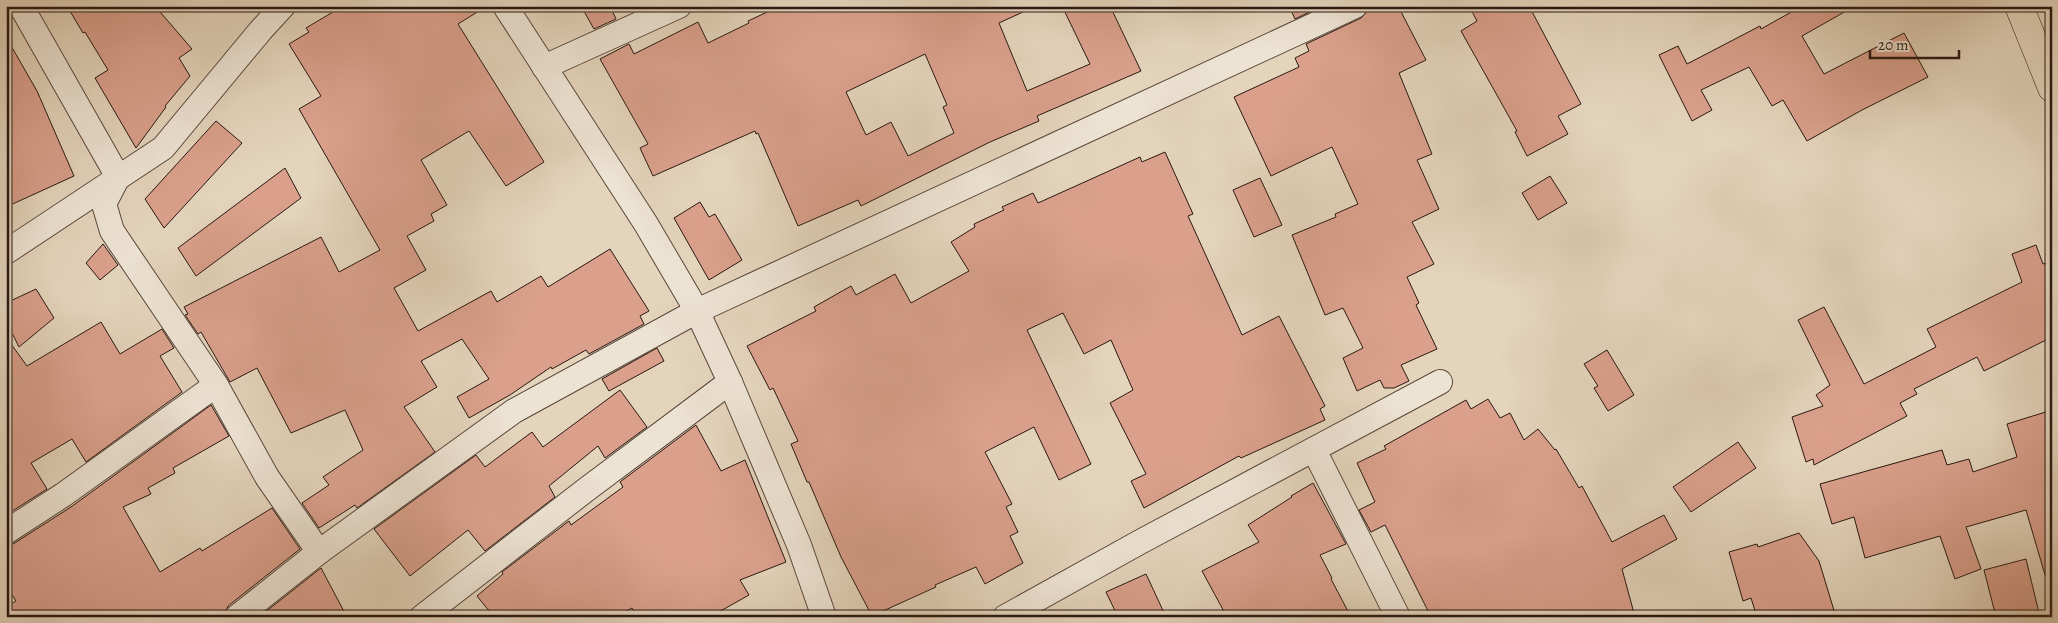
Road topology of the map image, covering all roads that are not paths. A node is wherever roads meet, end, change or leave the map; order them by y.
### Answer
1 (21, 6) edge
2 (284, 6) edge
3 (505, 6) edge
4 (679, 6) edge
5 (1355, 6) edge
6 (2019, 6) edge
7 (544, 67) junction
8 (2052, 88) edge
9 (118, 177) junction
10 (6, 252) edge
11 (697, 311) junction
12 (730, 382) junction
13 (1440, 382) dead end
14 (216, 385) junction
15 (1314, 450) junction
16 (6, 532) edge
17 (318, 552) junction
18 (237, 617) edge
19 (422, 617) edge
20 (824, 617) edge
21 (1005, 617) edge
22 (1398, 617) edge

1 - 9 street
2 - 9 street
3 - 7 street
4 - 7 street
5 - 11 street
6 - 8 highway
7 - 11 street
9 - 10 street
9 - 14 street
11 - 12 street
11 - 17 street
12 - 19 street
12 - 20 street
13 - 15 street
14 - 16 street
14 - 17 street
15 - 21 street
15 - 22 street
17 - 18 street

